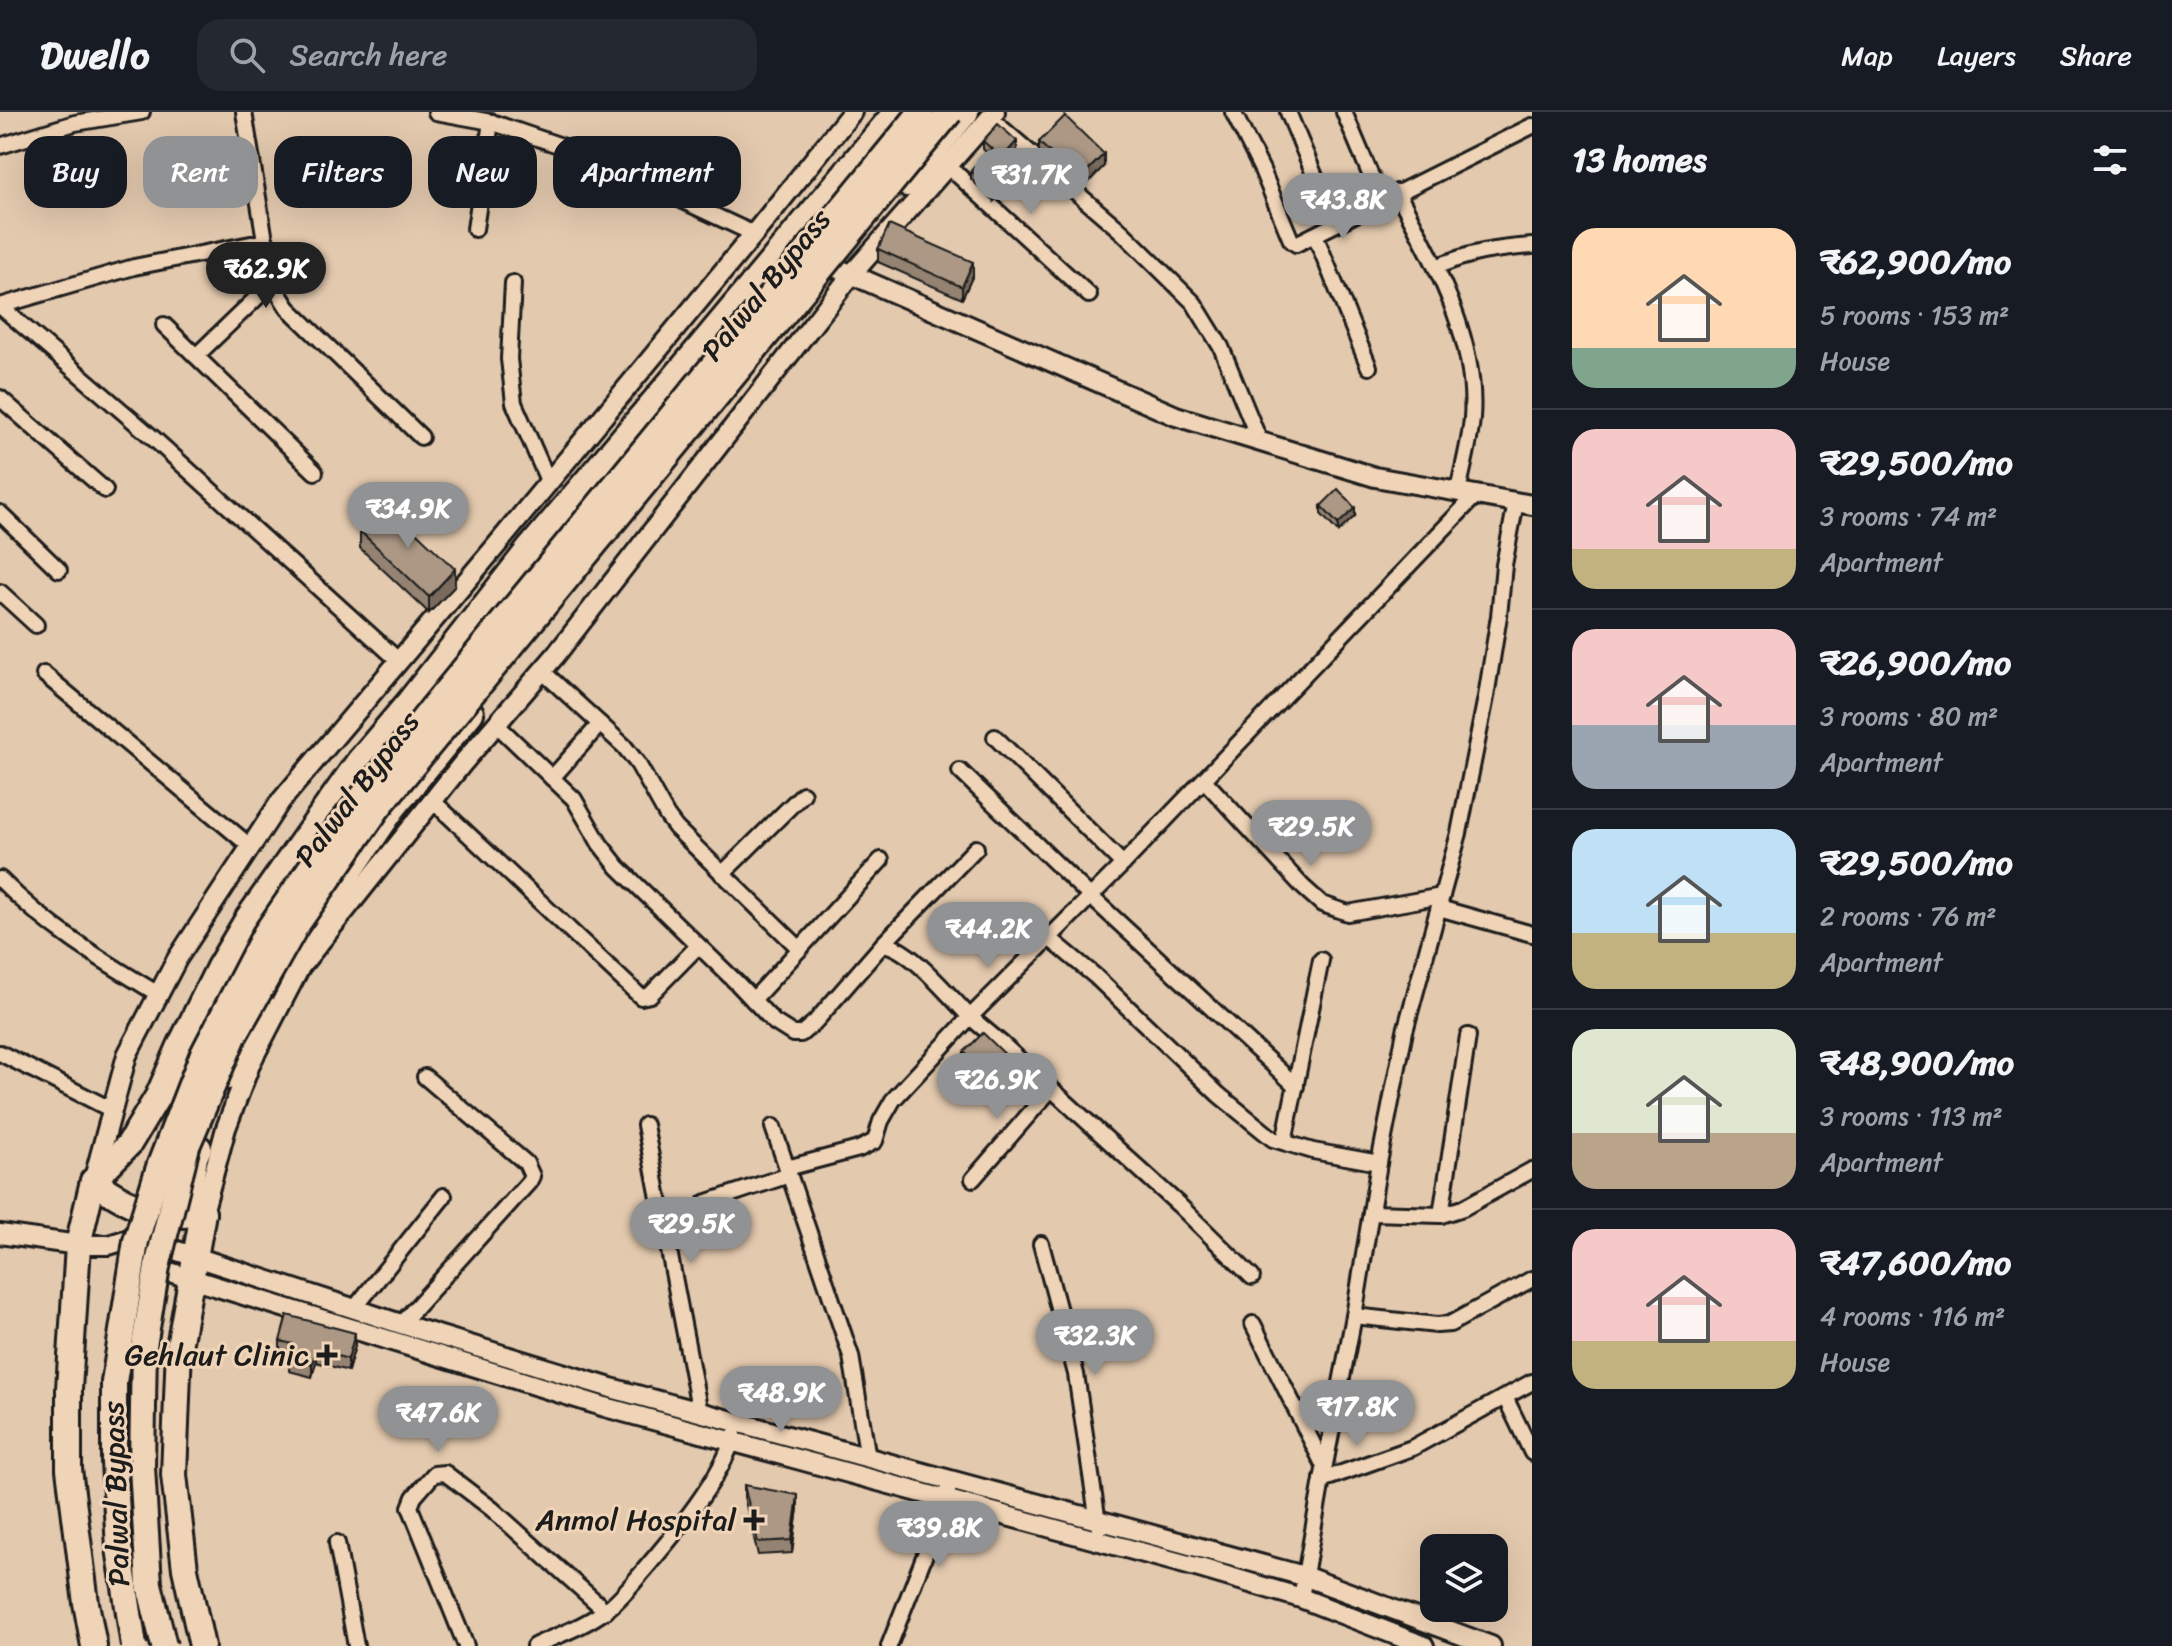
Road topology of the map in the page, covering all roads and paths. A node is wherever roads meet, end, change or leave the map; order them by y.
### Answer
1 (142, 112) edge
2 (244, 112) edge
3 (439, 112) edge
4 (852, 112) edge
5 (896, 112) edge
6 (921, 112) edge
7 (950, 112) edge
8 (966, 112) edge
9 (1233, 112) edge
10 (1288, 112) edge
11 (1344, 112) edge
12 (993, 115) edge
13 (491, 122) junction
14 (1532, 126) edge
15 (0, 146) edge
16 (948, 166) junction
17 (1397, 192) junction
18 (1381, 200) junction
19 (1335, 224) junction
20 (475, 229) dead end
21 (754, 234) junction
22 (1315, 235) junction
23 (266, 241) junction
24 (785, 246) junction
25 (1532, 246) edge
26 (1436, 267) junction
27 (838, 268) junction
28 (272, 283) junction
29 (513, 283) dead end
30 (1089, 295) dead end
31 (0, 306) edge
32 (164, 325) dead end
33 (196, 356) junction
34 (1369, 367) dead end
35 (0, 398) edge
36 (421, 437) dead end
37 (1260, 442) junction
38 (315, 472) dead end
39 (549, 483) junction
40 (105, 490) dead end
41 (1458, 491) junction
42 (1477, 494) junction
43 (1524, 504) edge
44 (0, 513) edge
45 (59, 570) dead end
46 (0, 592) edge
47 (36, 625) dead end
48 (399, 661) junction
49 (542, 671) junction
50 (44, 674) dead end
51 (496, 724) junction
52 (600, 724) junction
53 (995, 737) dead end
54 (960, 771) dead end
55 (552, 778) junction
56 (1204, 780) junction
57 (803, 794) dead end
58 (433, 801) junction
59 (251, 847) junction
60 (976, 848) dead end
61 (881, 860) dead end
62 (1123, 864) junction
63 (722, 874) junction
64 (0, 881) edge
65 (1090, 896) junction
66 (1440, 902) junction
67 (1532, 934) edge
68 (1048, 937) junction
69 (883, 944) junction
70 (698, 946) junction
71 (800, 949) junction
72 (1321, 960) dead end
73 (158, 994) junction
74 (753, 1000) junction
75 (970, 1017) junction
76 (1468, 1036) dead end
77 (0, 1053) edge
78 (425, 1077) dead end
79 (1296, 1086) junction
80 (1051, 1089) junction
81 (112, 1110) junction
82 (645, 1125) dead end
83 (773, 1127) dead end
84 (1284, 1142) junction
85 (1379, 1163) junction
86 (1532, 1170) edge
87 (788, 1171) junction
88 (973, 1179) dead end
89 (93, 1181) junction
90 (444, 1196) dead end
91 (705, 1203) dead end
92 (203, 1213) junction
93 (1371, 1213) junction
94 (1441, 1215) junction
95 (0, 1234) edge
96 (1041, 1244) dead end
97 (78, 1245) junction
98 (160, 1257) junction
99 (193, 1267) junction
100 (1252, 1277) dead end
101 (1532, 1279) edge
102 (354, 1309) junction
103 (1354, 1316) junction
104 (401, 1324) junction
105 (1253, 1324) dead end
106 (1532, 1382) edge
107 (1505, 1397) junction
108 (700, 1413) junction
109 (737, 1423) junction
110 (732, 1442) junction
111 (1532, 1453) edge
112 (868, 1458) junction
113 (1323, 1474) junction
114 (950, 1481) junction
115 (946, 1501) junction
116 (1099, 1520) junction
117 (1100, 1541) junction
118 (337, 1543) dead end
119 (1304, 1576) junction
120 (1301, 1598) junction
121 (606, 1611) junction
122 (94, 1646) edge
123 (134, 1646) edge
124 (164, 1646) edge
125 (202, 1646) edge
126 (356, 1646) edge
127 (466, 1646) edge
128 (534, 1646) edge
129 (889, 1646) edge
130 (1424, 1646) edge
131 (1491, 1646) edge

1 - 15 street
2 - 23 street
3 - 13 street
4 - 21 street
5 - 24 highway
6 - 123 highway, Palwal Bypass, bridge
7 - 27 highway, Palwal Bypass, bridge
8 - 27 highway
9 - 22 street
10 - 19 street
11 - 18 street
12 - 16 street
12 - 37 street
13 - 20 street
13 - 21 street
14 - 17 street
16 - 27 street
16 - 30 street
17 - 18 street
17 - 26 street
18 - 19 street
19 - 22 street
21 - 24 street
21 - 39 street
22 - 34 street
23 - 28 street
23 - 31 street
24 - 27 street
24 - 89 highway
25 - 26 street
26 - 41 street
27 - 37 street
27 - 49 street
27 - 92 highway
27 - 98 highway, Palwal Bypass, bridge
28 - 33 street
28 - 36 street
29 - 39 street
31 - 48 street
32 - 33 street
33 - 38 street
35 - 40 street
37 - 41 street
39 - 48 street
41 - 42 street
42 - 43 street
42 - 56 street
43 - 66 street
44 - 45 street
46 - 47 street
48 - 59 street
49 - 51 street
49 - 52 street
50 - 59 street
51 - 55 street
51 - 58 street
52 - 55 street
52 - 63 street
53 - 62 street
54 - 65 street
55 - 70 street
56 - 62 street
56 - 66 street
57 - 63 street
58 - 70 street
58 - 92 street
59 - 73 street
60 - 69 street
61 - 71 street
62 - 65 street
63 - 71 street
64 - 73 street
65 - 68 street
65 - 79 street
66 - 67 street
66 - 85 street
68 - 75 street
68 - 84 street
69 - 74 street
69 - 75 street
70 - 74 street
71 - 74 street
72 - 79 street
73 - 81 street
75 - 80 street
75 - 87 street
76 - 94 street
77 - 81 street
78 - 104 street
79 - 84 street
80 - 88 street
80 - 100 street
81 - 89 street
82 - 108 street
83 - 87 street
84 - 85 street
85 - 93 street
86 - 94 street
87 - 91 street
87 - 112 street
89 - 92 highway
89 - 97 highway
90 - 102 street
92 - 99 highway
93 - 94 street
93 - 103 street
95 - 97 street
96 - 116 street
97 - 98 street
97 - 122 highway
98 - 99 street
98 - 124 highway, Palwal Bypass, bridge
99 - 102 street
99 - 110 street
99 - 125 highway
101 - 103 street
102 - 104 street
103 - 113 street
104 - 108 street
105 - 113 street
106 - 107 street
107 - 111 street
107 - 113 street
108 - 109 street
109 - 110 street
109 - 112 street
110 - 115 street
110 - 121 street
112 - 114 street
113 - 119 street
114 - 115 street
114 - 116 street
115 - 117 street
115 - 129 street
116 - 117 street
116 - 119 street
117 - 120 street
118 - 126 street
119 - 120 street
119 - 131 street
120 - 130 street
121 - 127 street
121 - 128 street

